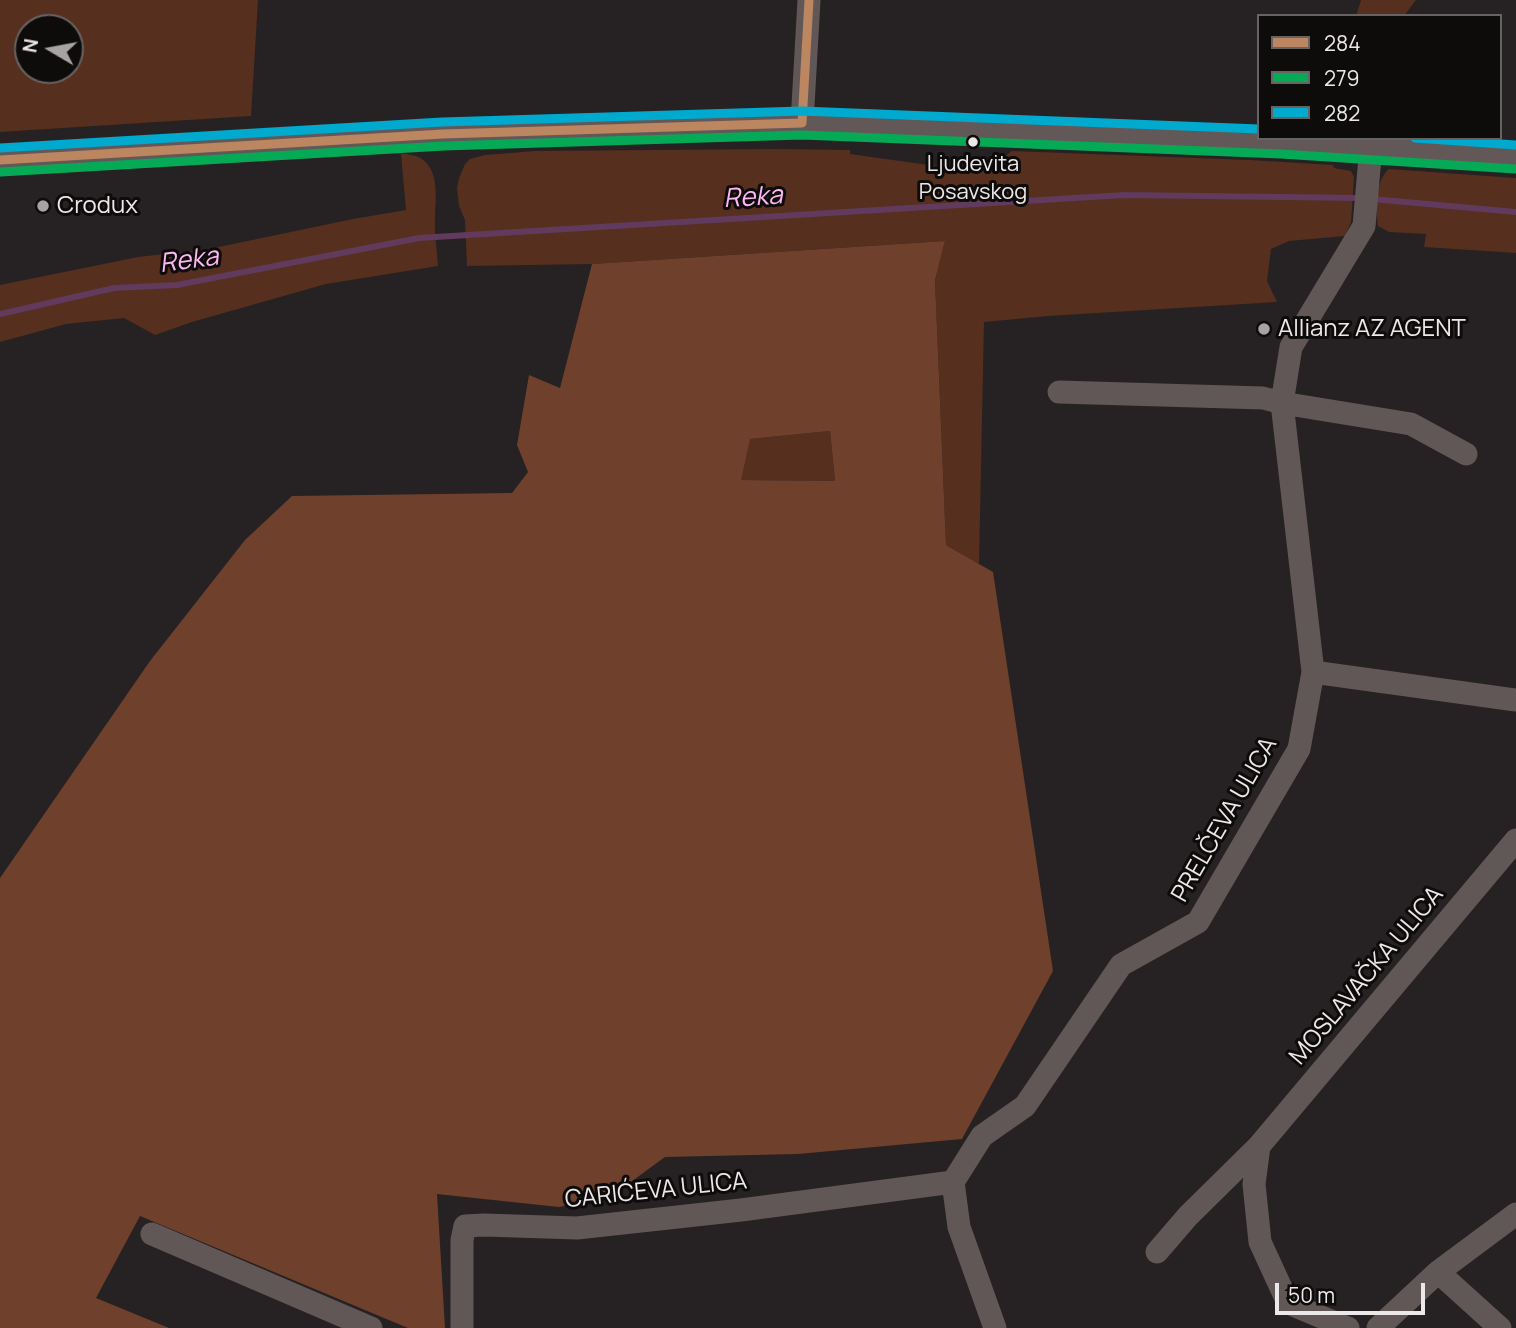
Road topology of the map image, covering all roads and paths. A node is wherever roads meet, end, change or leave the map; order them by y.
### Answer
1 (809, 0) edge
2 (802, 123) junction
3 (1516, 156) edge
4 (1370, 159) junction
5 (0, 160) edge
6 (1059, 392) dead end
7 (1282, 404) junction
8 (1466, 454) dead end
9 (1313, 672) junction
10 (1516, 700) edge
11 (1516, 840) edge
12 (1259, 1146) junction
13 (953, 1182) junction
14 (1516, 1214) edge
15 (152, 1234) dead end
16 (1157, 1252) dead end
17 (1438, 1272) junction
18 (987, 1327) edge
19 (371, 1328) edge
20 (462, 1328) edge
21 (1348, 1328) edge
22 (1378, 1328) edge
23 (1500, 1328) edge

1 - 2 street
2 - 4 main road
2 - 5 main road
3 - 4 main road
4 - 7 street, PRELČEVA ULICA
6 - 7 street
7 - 8 street
7 - 9 street, PRELČEVA ULICA
9 - 10 street
9 - 13 street, PRELČEVA ULICA
11 - 12 street, MOSLAVAČKA ULICA
12 - 16 street, MOSLAVAČKA ULICA
12 - 21 street
13 - 18 street
13 - 20 street, CARIĆEVA ULICA
14 - 17 street
15 - 19 street
17 - 22 street
17 - 23 street

